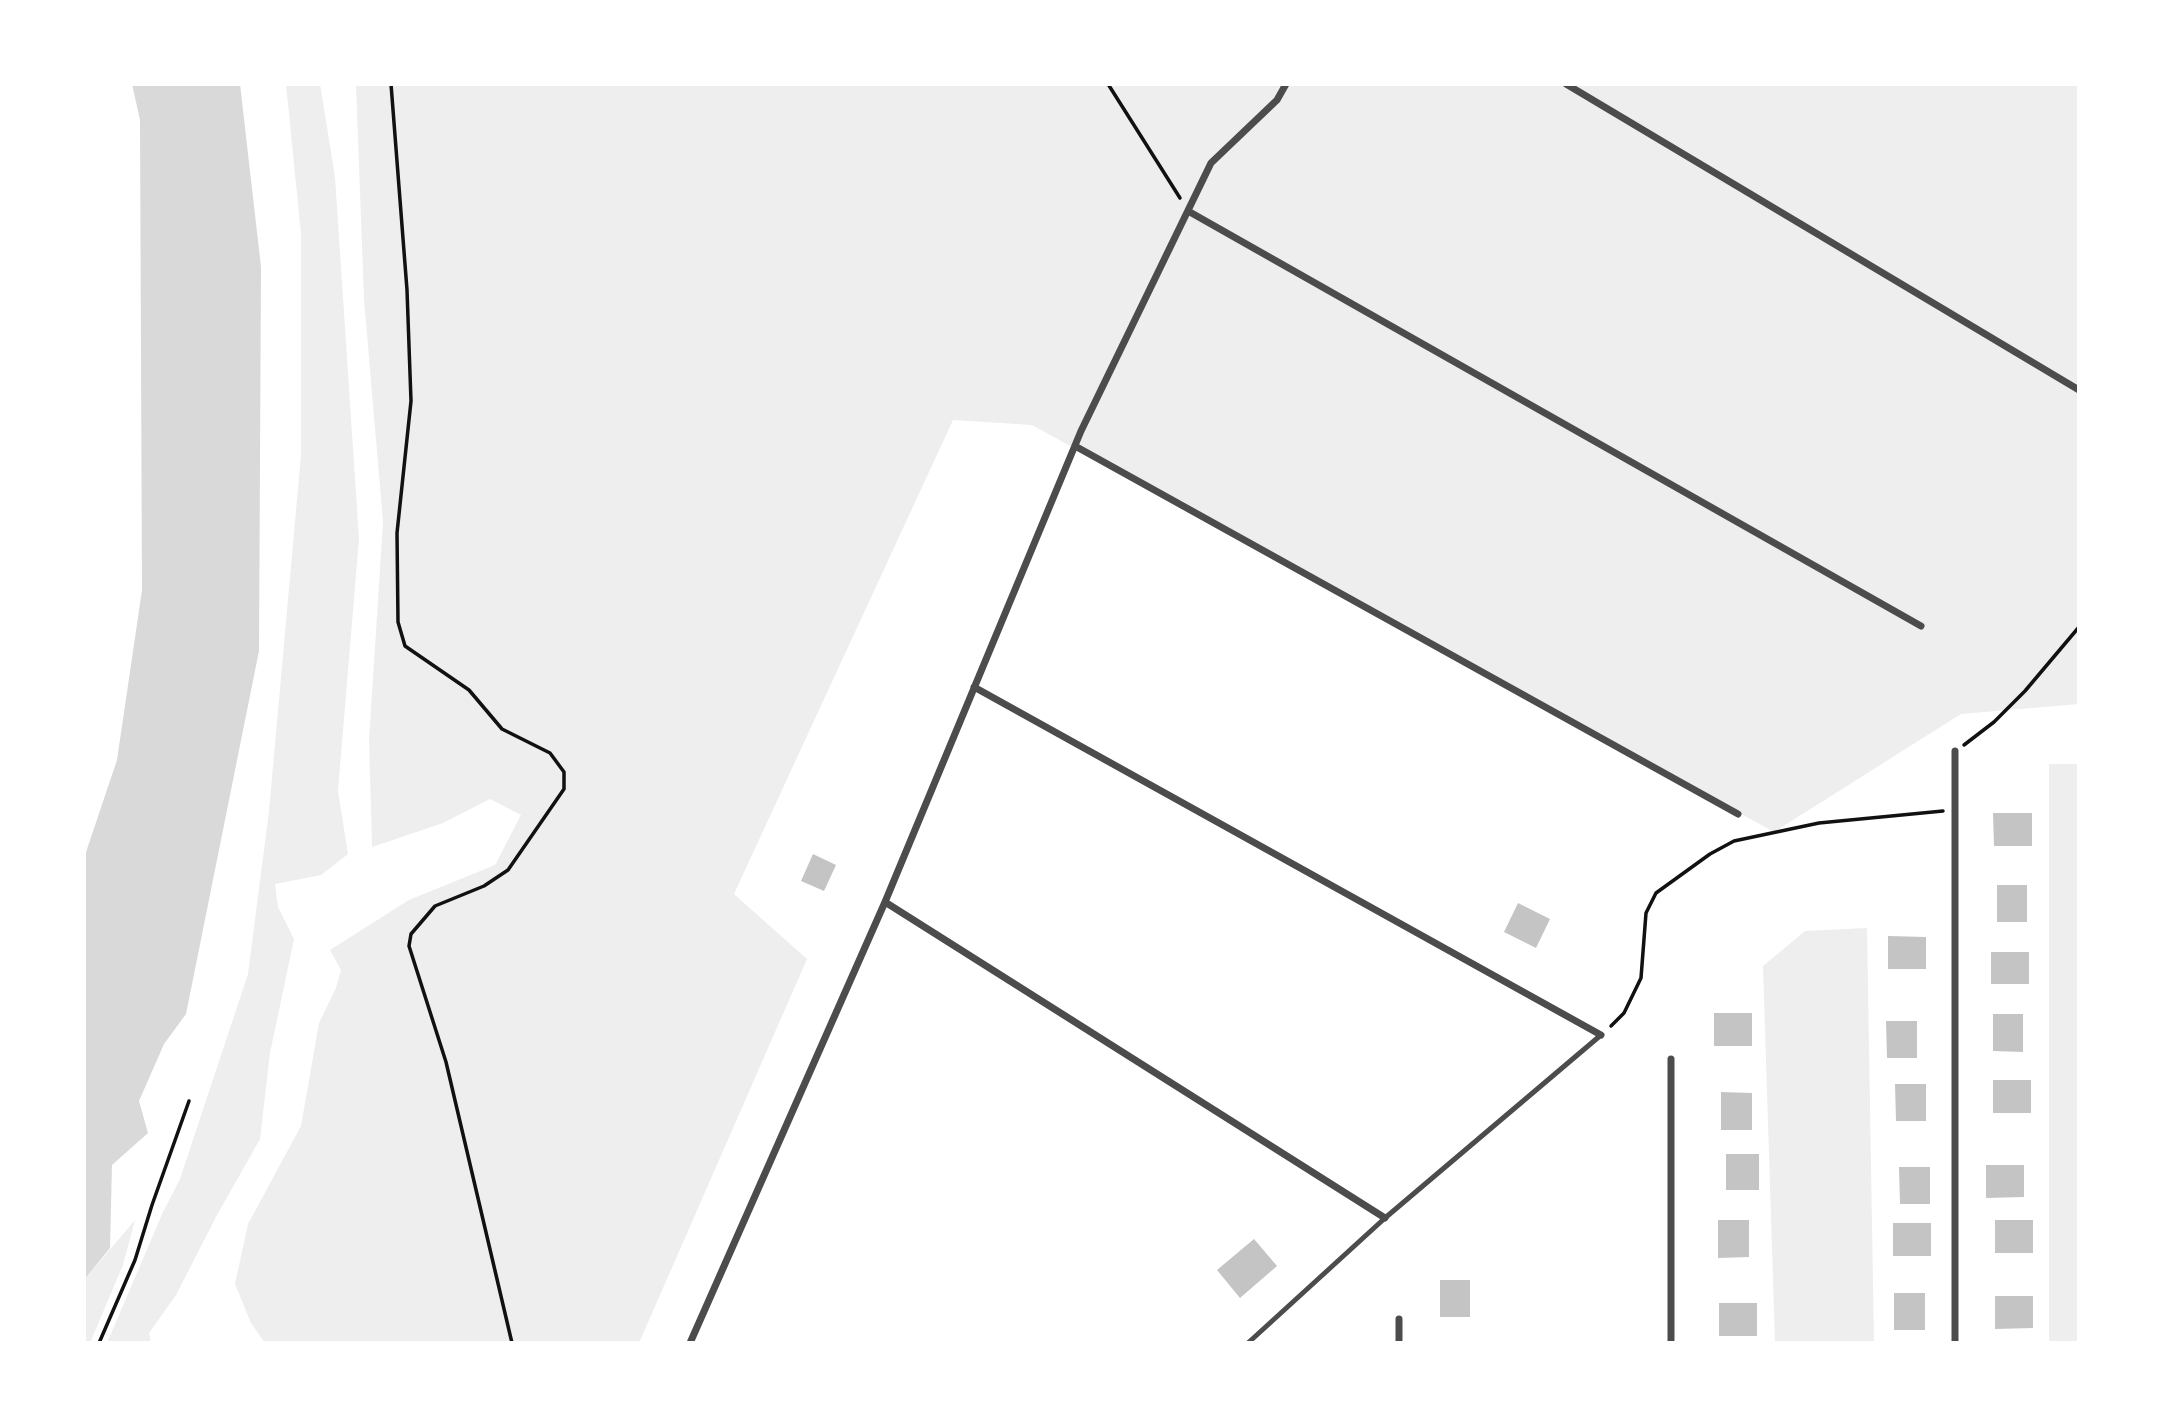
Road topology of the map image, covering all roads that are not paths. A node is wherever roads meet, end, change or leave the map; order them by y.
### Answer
1 (1286, 84) edge
2 (1566, 84) edge
3 (1188, 211) junction
4 (2079, 390) edge
5 (1075, 446) junction
6 (1921, 626) dead end
7 (974, 687) junction
8 (1955, 751) road end
9 (1738, 814) dead end
10 (885, 902) junction
11 (1601, 1035) joint
12 (1671, 1059) dead end
13 (1385, 1218) junction
14 (1399, 1319) dead end
15 (690, 1343) edge
16 (1248, 1343) edge
17 (1399, 1343) edge
18 (1671, 1343) edge
19 (1955, 1343) edge

1 - 3 street
2 - 4 street
3 - 5 street
3 - 6 street
5 - 7 street
5 - 9 street
7 - 10 street
7 - 11 street
8 - 19 street
10 - 13 street
10 - 15 street
11 - 13 lane
12 - 18 street
13 - 16 lane
14 - 17 street

